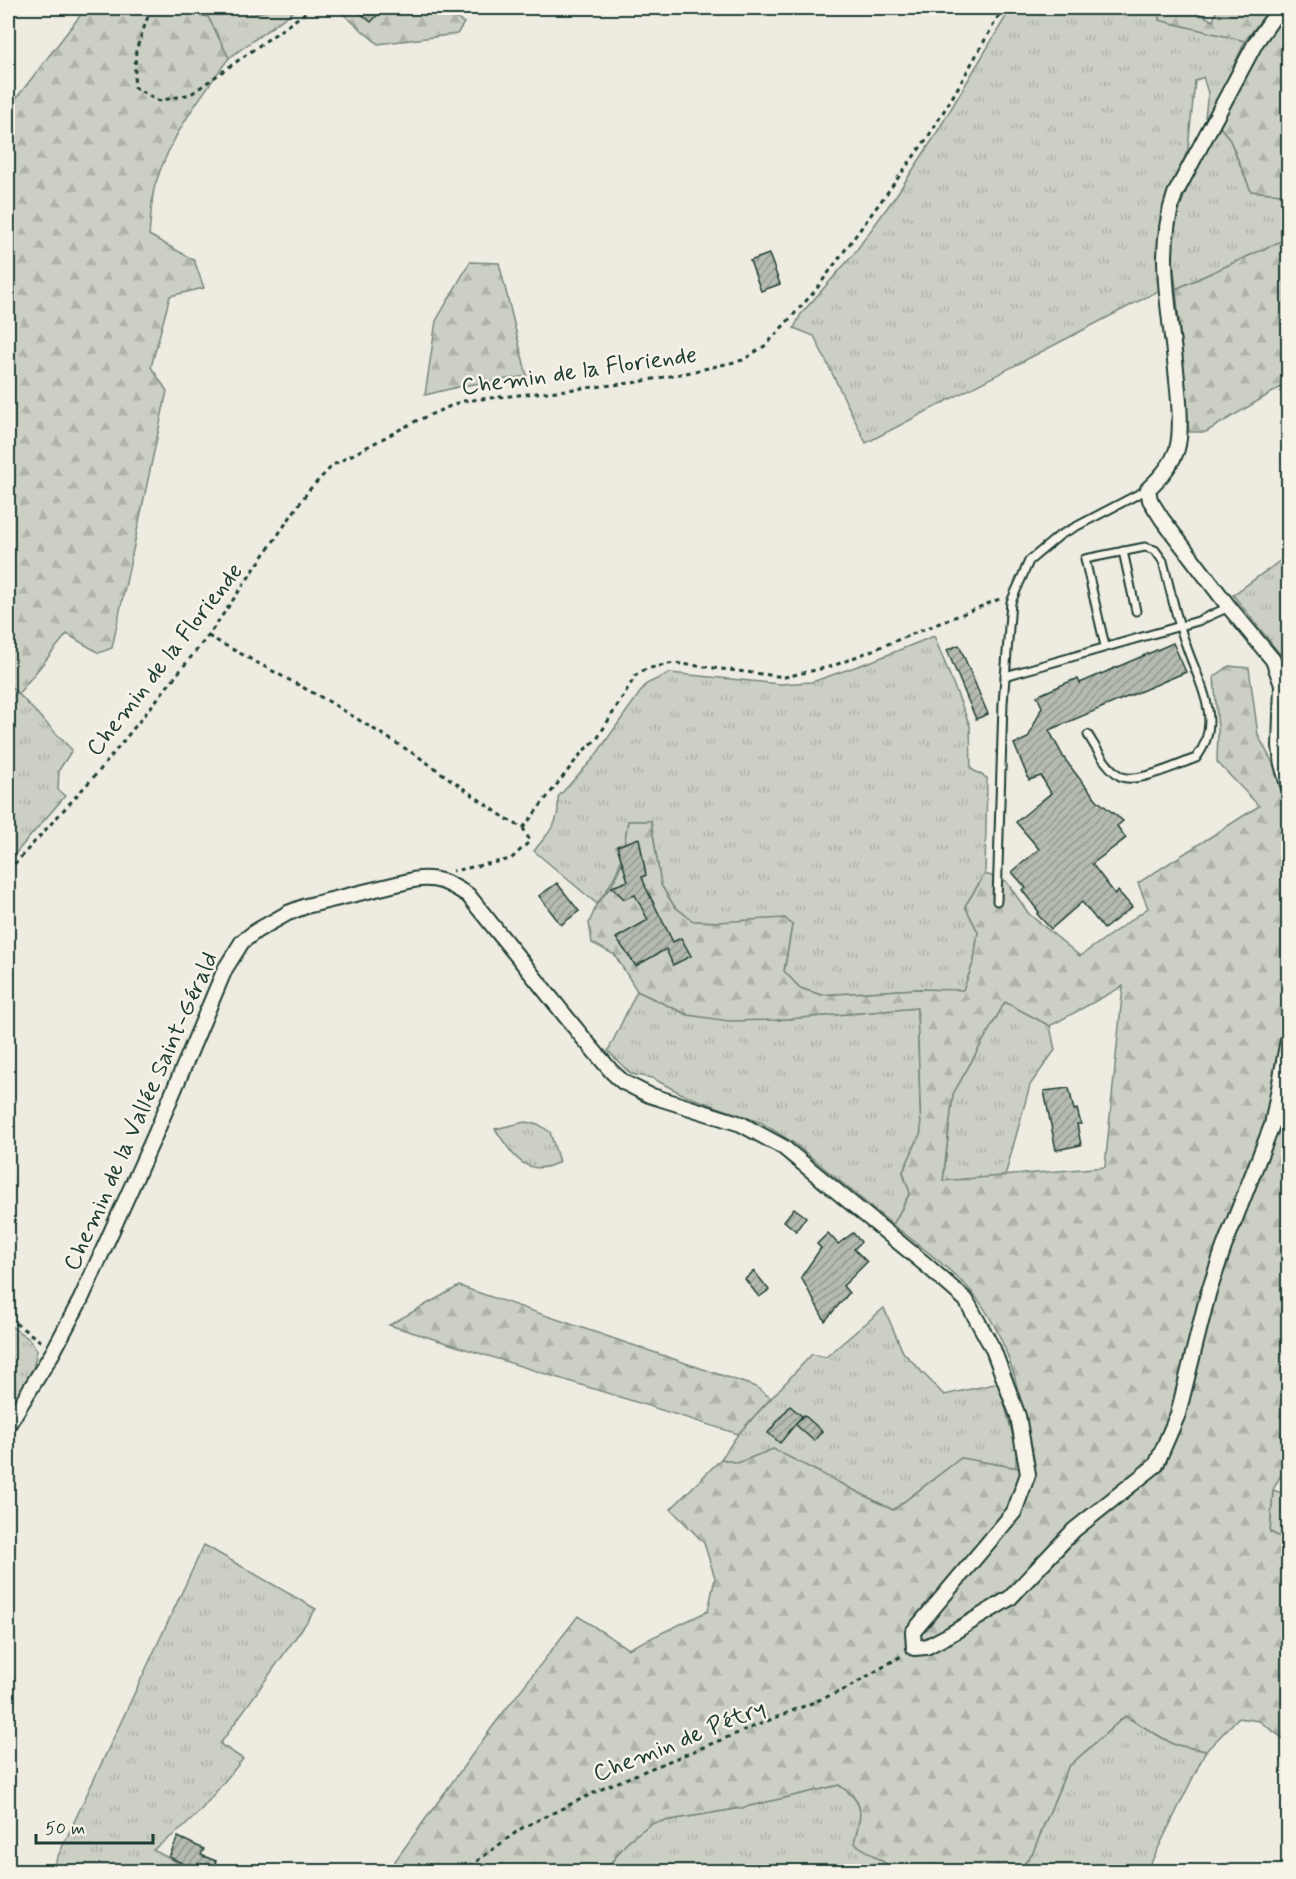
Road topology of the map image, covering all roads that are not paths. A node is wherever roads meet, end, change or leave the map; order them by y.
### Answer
1 (1280, 8) edge
2 (1148, 489) junction
3 (1123, 551) junction
4 (1229, 607) junction
5 (1136, 611) dead end
6 (1181, 626) junction
7 (1105, 646) junction
8 (1005, 676) junction
9 (1088, 735) dead end
10 (1288, 785) edge
11 (997, 901) dead end
12 (1288, 1040) edge
13 (8, 1425) edge

1 - 2 street
2 - 4 street
2 - 8 lane
3 - 5 lane
3 - 6 lane
3 - 7 lane
4 - 6 lane
4 - 10 street
6 - 7 lane
6 - 9 lane
7 - 8 lane
8 - 11 lane
12 - 13 street, Chemin de la Vallée Saint-Gérald

